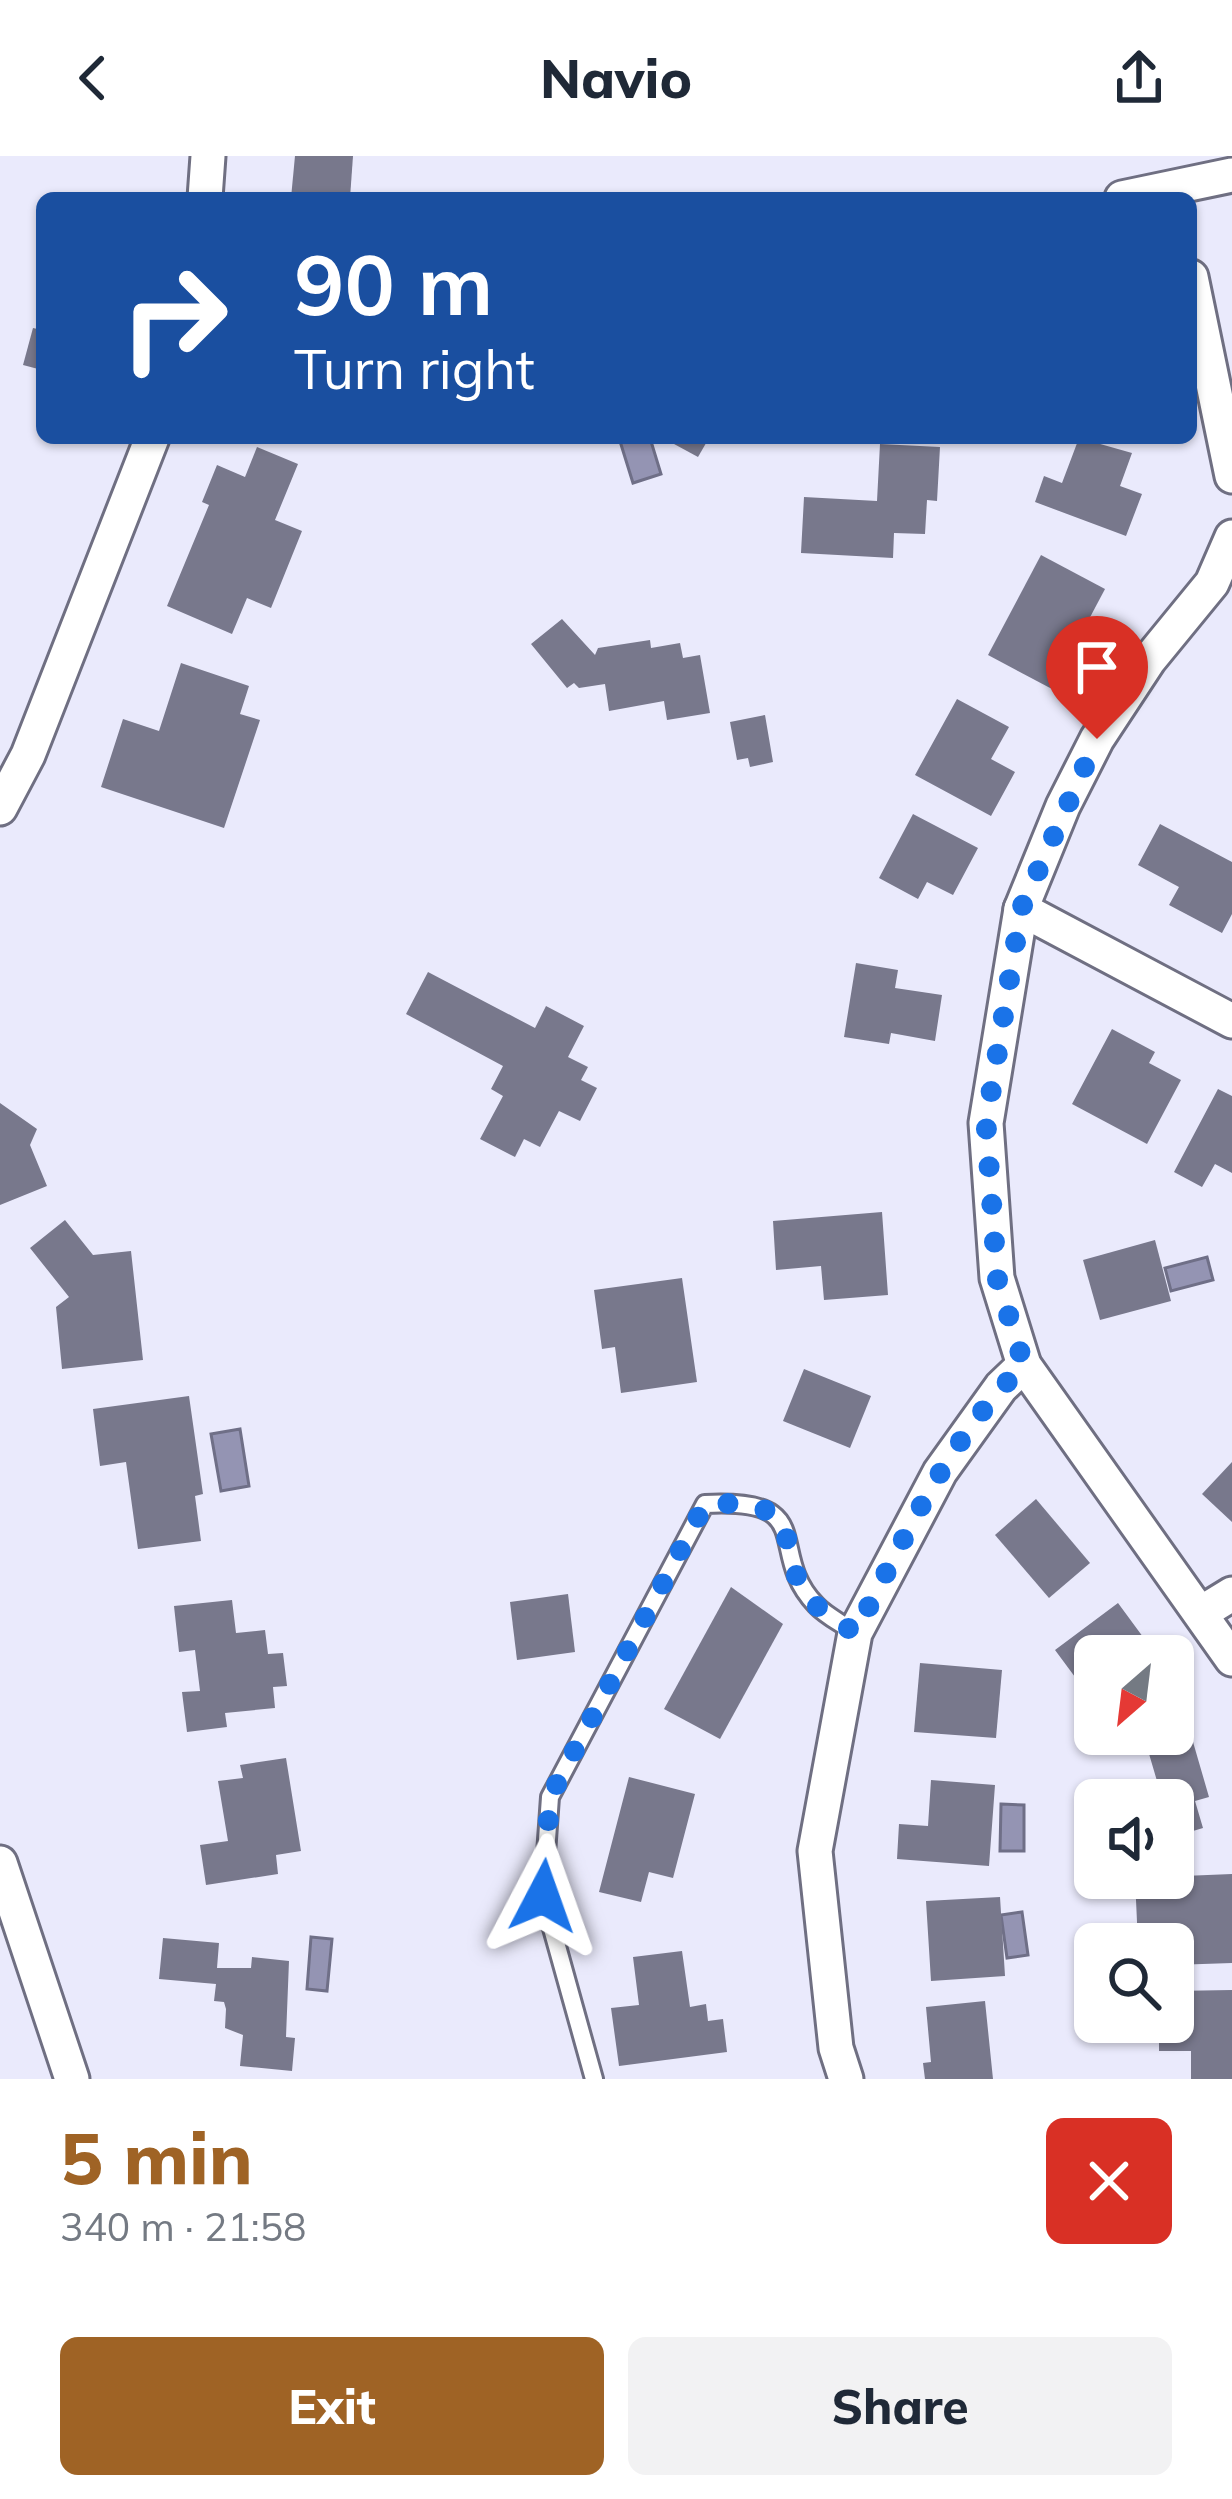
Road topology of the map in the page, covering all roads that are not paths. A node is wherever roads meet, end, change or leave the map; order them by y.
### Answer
1 (208, 156) edge
2 (1232, 175) edge
3 (206, 192) edge
4 (1176, 192) edge
5 (1197, 306) edge
6 (150, 444) edge
7 (1232, 476) edge
8 (1232, 541) edge
9 (0, 808) edge
10 (1021, 909) junction
11 (1232, 1021) edge
12 (1024, 1365) junction
13 (1232, 1594) edge
14 (1201, 1613) junction
15 (855, 1633) junction
16 (1232, 1658) edge
17 (0, 1863) edge
18 (72, 2079) edge
19 (594, 2079) edge
20 (846, 2079) edge

1 - 3 street
2 - 4 street
5 - 7 street
6 - 9 street
8 - 10 street
10 - 11 street
10 - 12 street
12 - 14 street
12 - 15 street
13 - 14 street
14 - 16 street
15 - 19 lane
15 - 20 street
17 - 18 street

